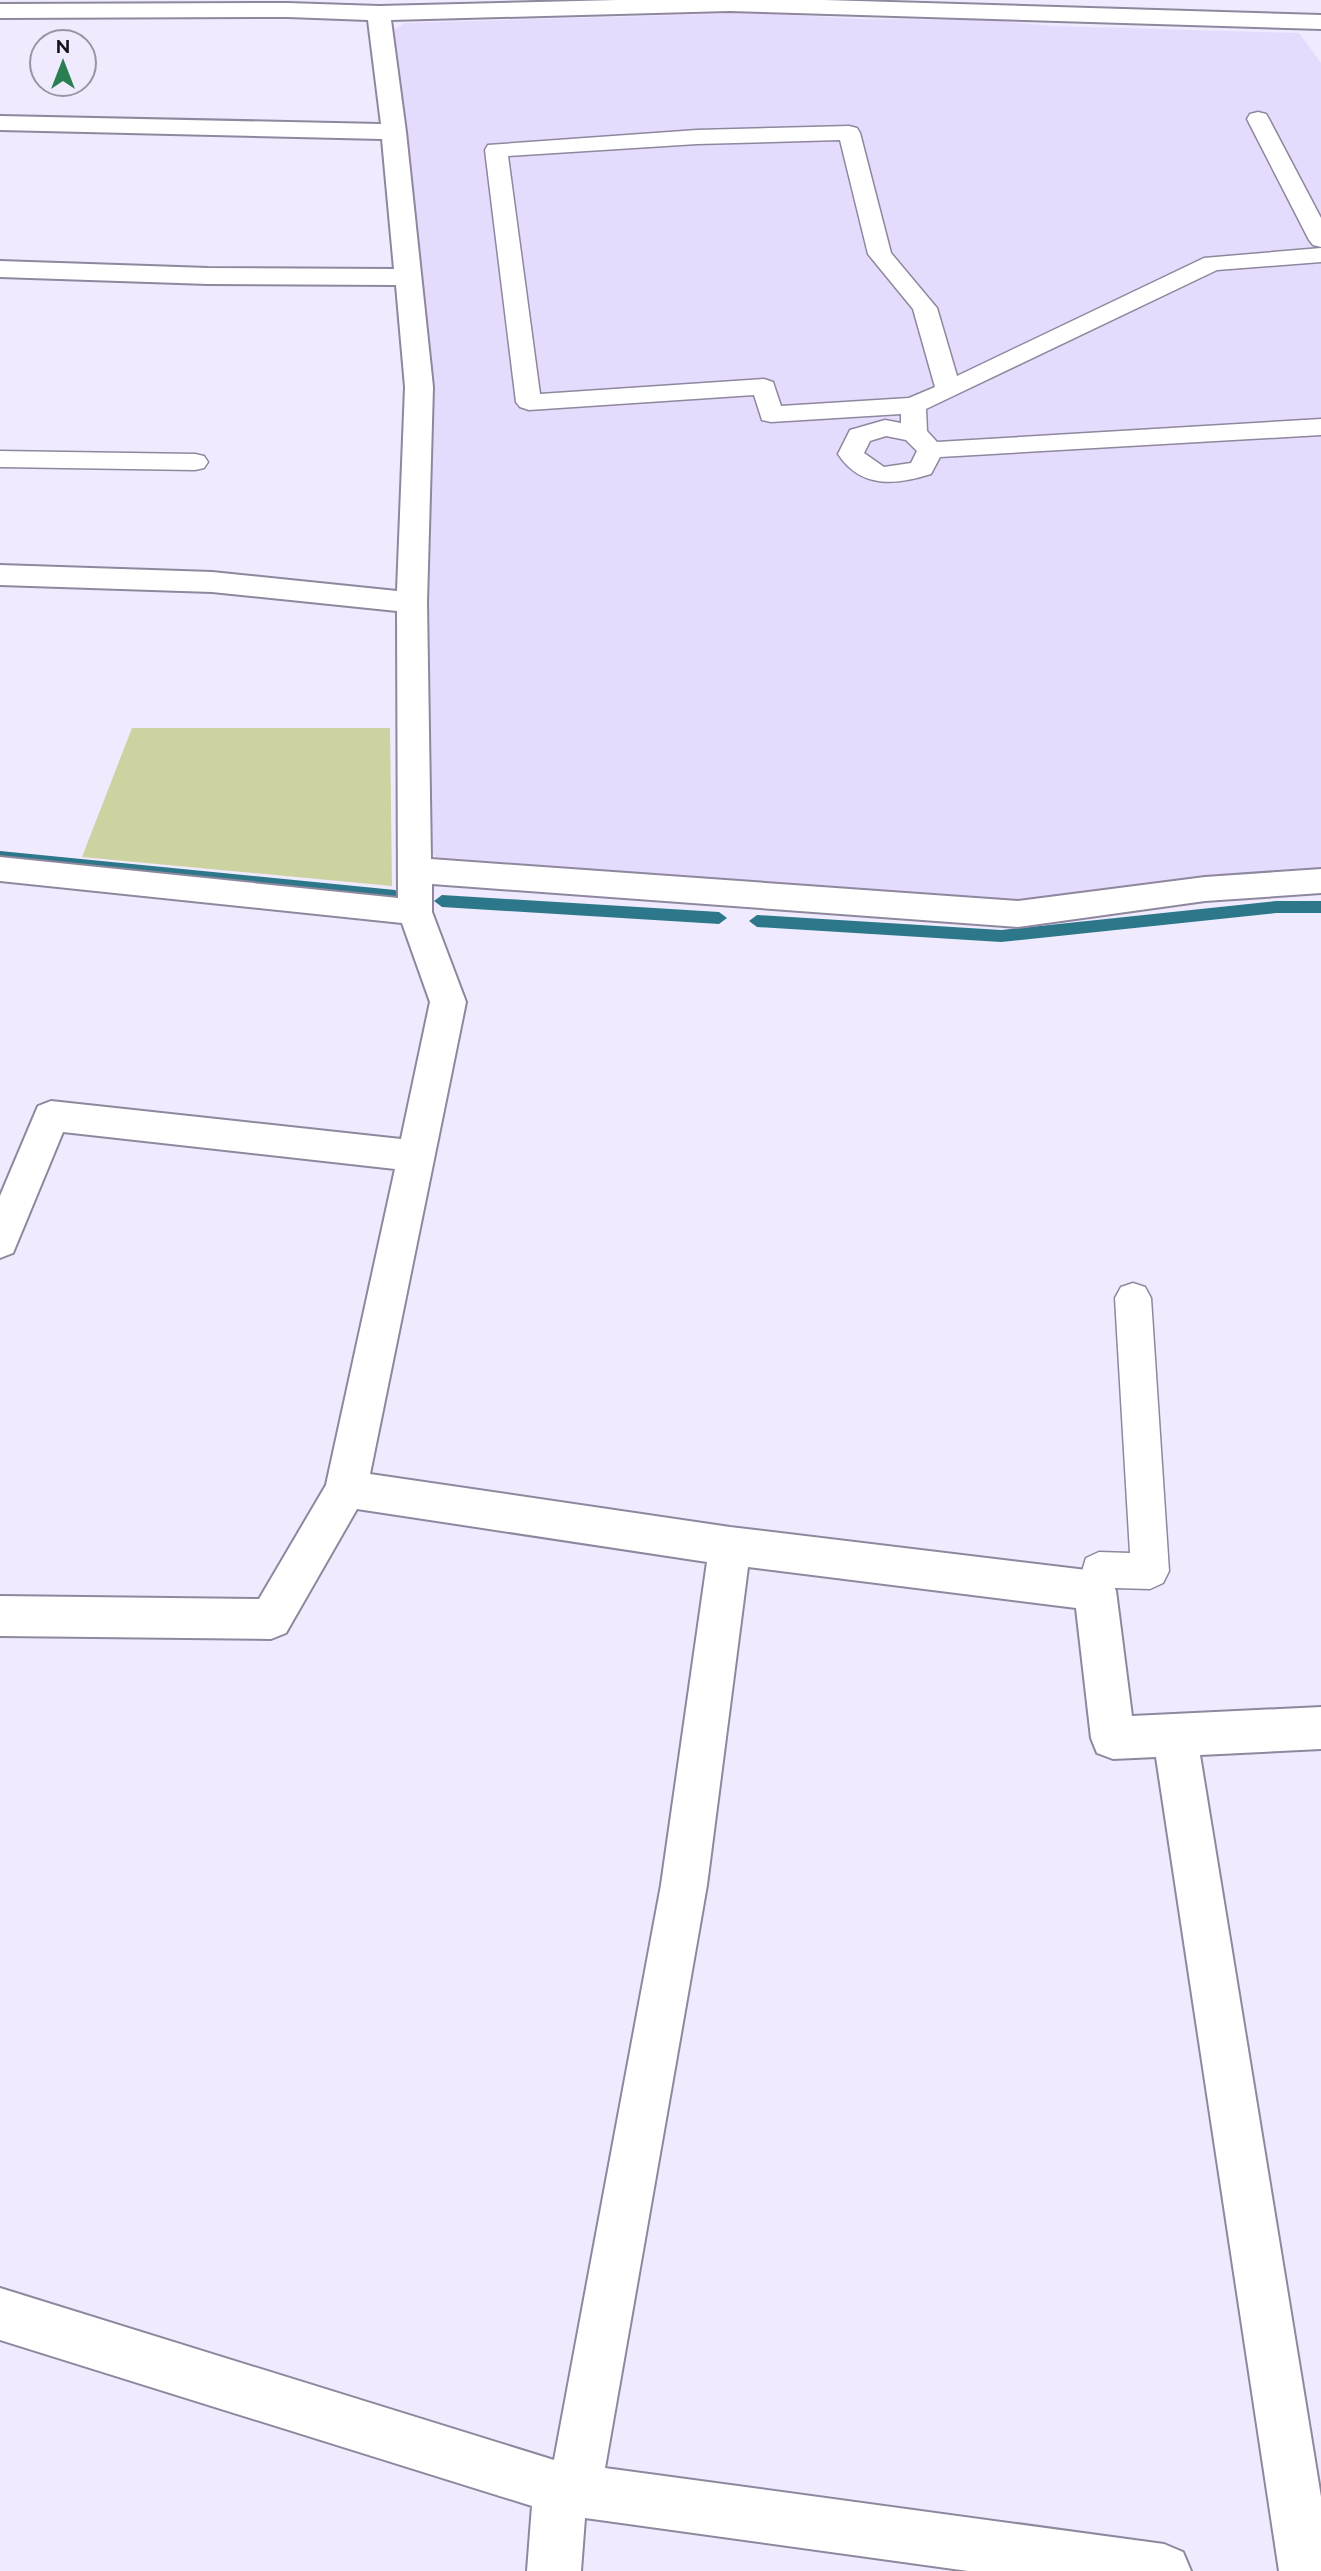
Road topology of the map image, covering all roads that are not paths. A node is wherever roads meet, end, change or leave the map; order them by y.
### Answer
1 (1296, 0) edge
2 (728, 2) edge
3 (0, 11) edge
4 (379, 13) junction
5 (1317, 28) edge
6 (1258, 119) dead end
7 (0, 123) edge
8 (394, 132) junction
9 (1321, 240) edge
10 (1321, 255) edge
11 (0, 269) edge
12 (407, 277) junction
13 (949, 390) junction
14 (913, 405) junction
15 (1321, 427) edge
16 (0, 459) edge
17 (195, 463) dead end
18 (0, 576) edge
19 (412, 602) junction
20 (0, 869) edge
21 (413, 870) junction
22 (1321, 881) edge
23 (415, 912) junction
24 (415, 1156) junction
25 (0, 1242) edge
26 (1133, 1298) dead end
27 (346, 1489) junction
28 (730, 1546) junction
29 (1095, 1591) junction
30 (0, 1616) edge
31 (1321, 1728) edge
32 (1175, 1737) junction
33 (0, 2315) edge
34 (568, 2489) junction
35 (554, 2571) edge
36 (1164, 2571) edge
37 (1306, 2571) edge

1 - 5 street
2 - 4 street
2 - 5 street
3 - 4 street
4 - 8 street
6 - 9 lane
7 - 8 street
8 - 12 street
10 - 13 lane
11 - 12 street
12 - 19 street
13 - 14 lane
13 - 14 lane
14 - 15 lane
16 - 17 lane
18 - 19 street
19 - 21 street
20 - 23 street
21 - 22 street
21 - 23 street
23 - 24 street
24 - 25 street
24 - 27 street
26 - 29 lane
27 - 28 street
27 - 30 street
28 - 29 street
28 - 34 street
29 - 32 street
31 - 32 street
32 - 37 street
33 - 34 street
34 - 35 street
34 - 36 street

